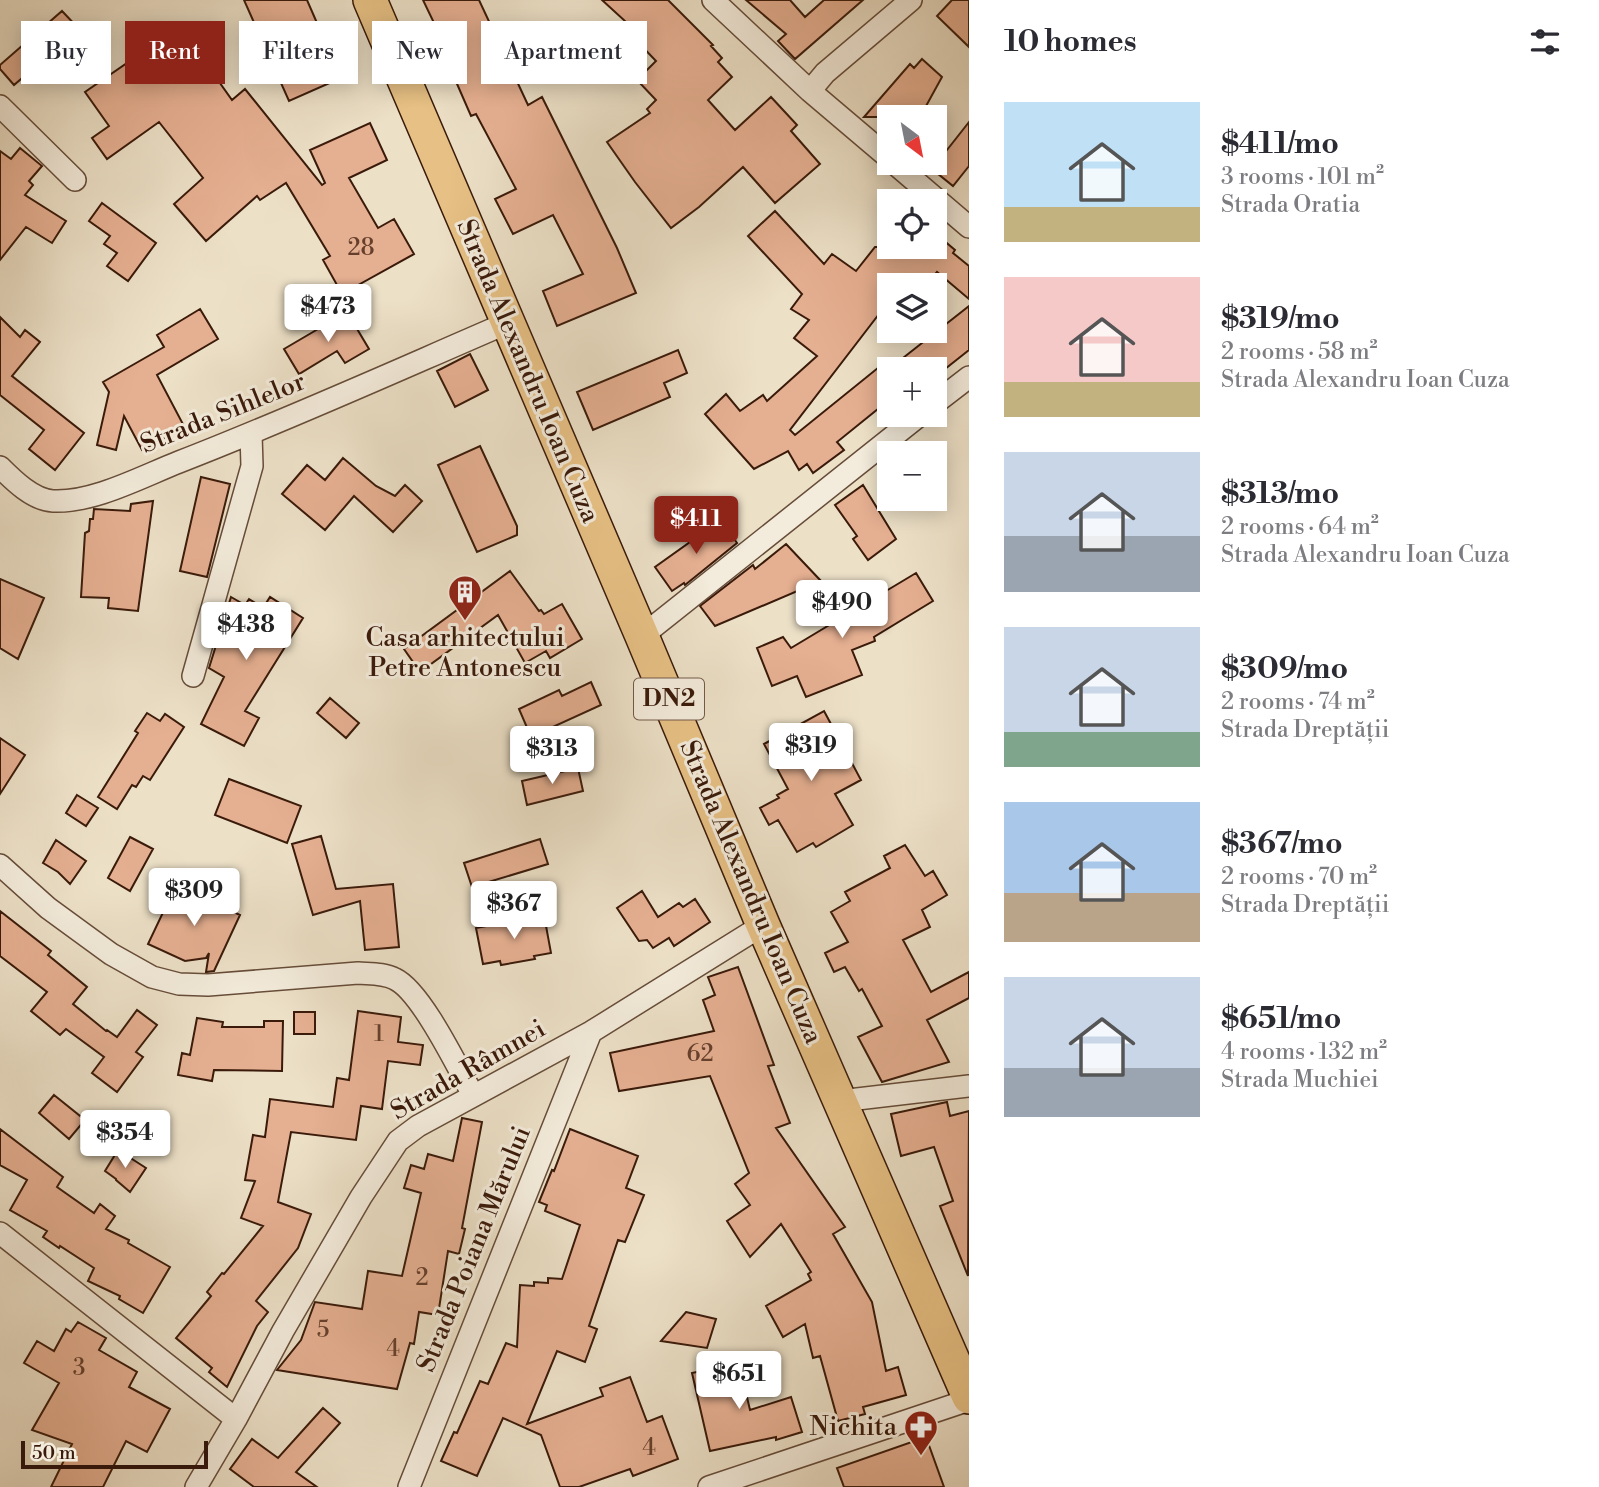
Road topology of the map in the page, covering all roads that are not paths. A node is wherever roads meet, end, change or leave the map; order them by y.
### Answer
1 (370, 0) edge
2 (713, 0) edge
3 (911, 0) edge
4 (810, 91) junction
5 (0, 106) edge
6 (877, 148) edge
7 (908, 175) edge
8 (75, 180) dead end
9 (969, 227) edge
10 (507, 323) junction
11 (969, 377) edge
12 (947, 394) edge
13 (905, 427) edge
14 (251, 434) junction
15 (0, 467) edge
16 (642, 636) junction
17 (194, 676) dead end
18 (0, 865) edge
19 (763, 925) junction
20 (591, 1032) junction
21 (969, 1086) edge
22 (473, 1095) junction
23 (840, 1101) junction
24 (0, 1233) edge
25 (967, 1389) edge
26 (236, 1419) junction
27 (196, 1487) edge
28 (409, 1487) edge
29 (709, 1487) edge

1 - 10 main road, Strada Alexandru Ioan Cuza / DN2
2 - 4 street
3 - 4 street
4 - 6 street
5 - 8 street
7 - 9 street
10 - 14 street, Strada Sihlelor
10 - 16 main road, Strada Alexandru Ioan Cuza / DN2
11 - 12 street
13 - 16 street
14 - 15 street, Strada Sihlelor
14 - 17 street
16 - 19 main road, Strada Alexandru Ioan Cuza / DN2
18 - 22 street
19 - 20 street, Strada Râmnei
19 - 23 main road, Strada Alexandru Ioan Cuza / DN2
20 - 22 street, Strada Râmnei
20 - 28 street, Strada Poiana Mărului
21 - 23 street
22 - 26 street, Strada Râmnei
23 - 25 main road, Strada Alexandru Ioan Cuza / DN2
24 - 26 street
25 - 29 street
26 - 27 street, Strada Râmnei

